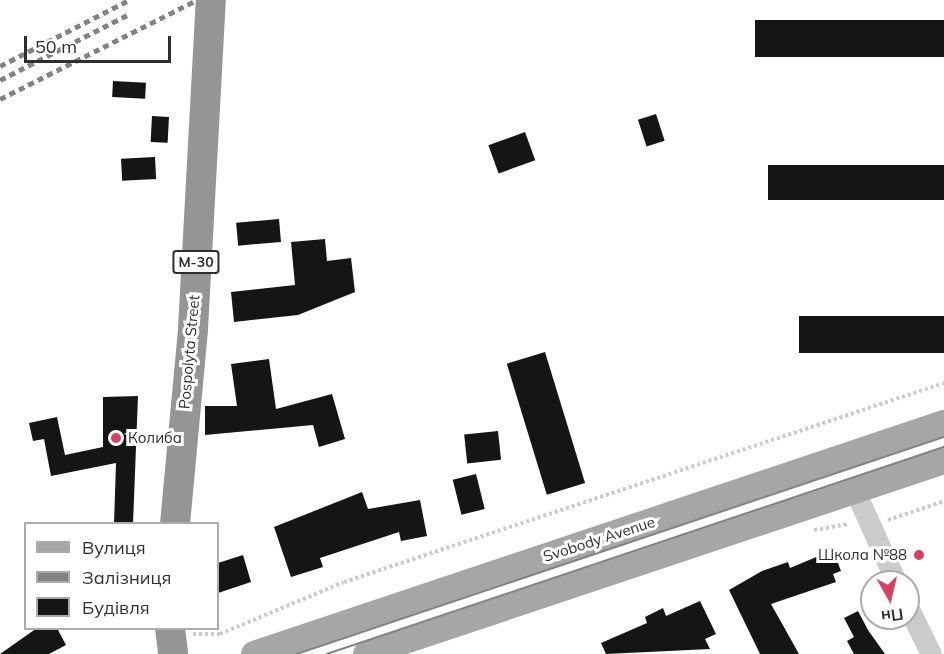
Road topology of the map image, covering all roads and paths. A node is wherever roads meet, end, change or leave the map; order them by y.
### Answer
1 (211, 0) edge
2 (944, 383) edge
3 (944, 423) edge
4 (944, 461) edge
5 (855, 491) junction
6 (944, 501) edge
7 (175, 522) edge
8 (868, 526) junction
9 (890, 570) edge
10 (919, 630) edge
11 (178, 639) edge
12 (254, 654) edge
13 (366, 654) edge
14 (931, 654) edge

1 - 7 highway, Pospolyta Street / М-30
2 - 11 path
3 - 12 main road, Svobody Avenue
4 - 5 main road
5 - 8 street
5 - 13 main road
6 - 8 path
8 - 9 street
10 - 14 street

